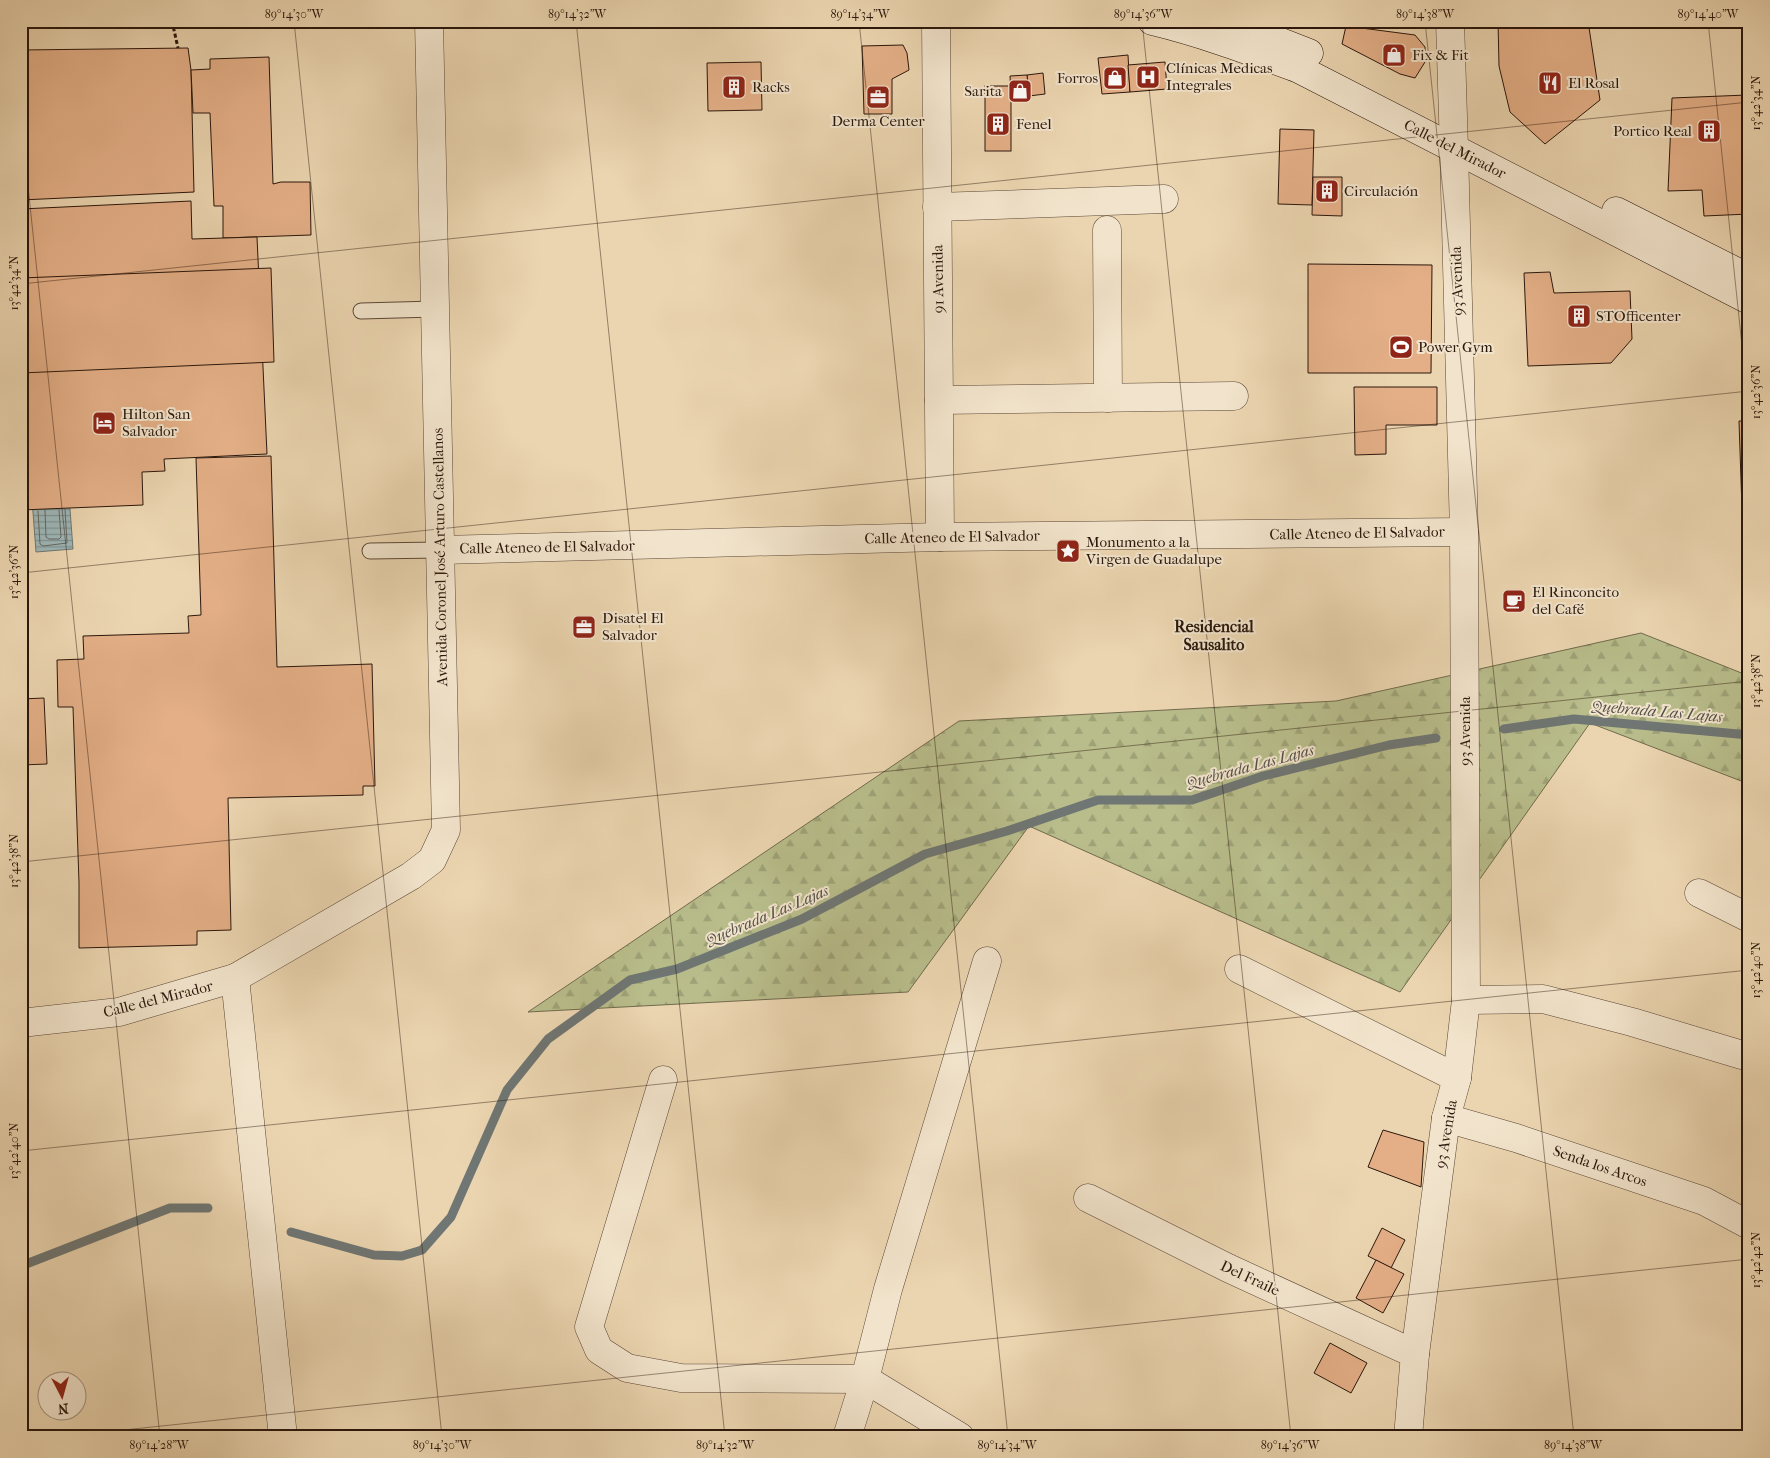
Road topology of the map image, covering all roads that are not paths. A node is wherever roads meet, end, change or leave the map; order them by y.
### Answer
1 (429, 21) edge
2 (936, 21) edge
3 (1152, 21) edge
4 (1227, 21) edge
5 (1450, 21) edge
6 (1453, 139) junction
7 (1164, 199) dead end
8 (937, 208) junction
9 (1107, 230) dead end
10 (1749, 278) edge
11 (1749, 300) edge
12 (435, 309) junction
13 (361, 311) dead end
14 (1234, 396) dead end
15 (1108, 398) junction
16 (939, 400) junction
17 (1464, 532) junction
18 (940, 537) junction
19 (440, 550) junction
20 (370, 551) dead end
21 (1699, 893) dead end
22 (1749, 918) edge
23 (987, 961) dead end
24 (1239, 969) dead end
25 (235, 978) junction
26 (1466, 1000) junction
27 (21, 1023) edge
28 (1742, 1055) dead end
29 (1457, 1078) junction
30 (663, 1080) dead end
31 (1446, 1118) junction
32 (1088, 1198) dead end
33 (1749, 1225) edge
34 (1415, 1354) junction
35 (865, 1379) junction
36 (283, 1437) edge
37 (847, 1437) edge
38 (960, 1437) edge
39 (1408, 1437) edge

1 - 12 street, Avenida Coronel José Arturo Castellanos
2 - 8 street, 91 Avenida
3 - 6 street, Calle del Mirador
4 - 6 street, Calle del Mirador
5 - 6 street, 93 Avenida
6 - 10 street, Calle del Mirador
6 - 11 street, Calle del Mirador
6 - 17 street, 93 Avenida
7 - 8 street
8 - 16 street, 91 Avenida
9 - 15 street
12 - 13 lane
12 - 19 street, Avenida Coronel José Arturo Castellanos
14 - 15 street
15 - 16 street
16 - 18 street, 91 Avenida
17 - 18 street, Calle Ateneo de El Salvador
17 - 26 street, 93 Avenida
18 - 19 street, Calle Ateneo de El Salvador
19 - 20 lane
19 - 25 street, Avenida Coronel José Arturo Castellanos
21 - 22 street
23 - 35 street
24 - 29 street
25 - 27 street, Calle del Mirador
25 - 36 street
26 - 28 street
26 - 29 street, 93 Avenida
29 - 31 street, 93 Avenida
30 - 35 street
31 - 33 street, Senda los Arcos
31 - 34 street, 93 Avenida
32 - 34 street, Del Fraile
34 - 39 street, 93 Avenida
35 - 37 street
35 - 38 street

